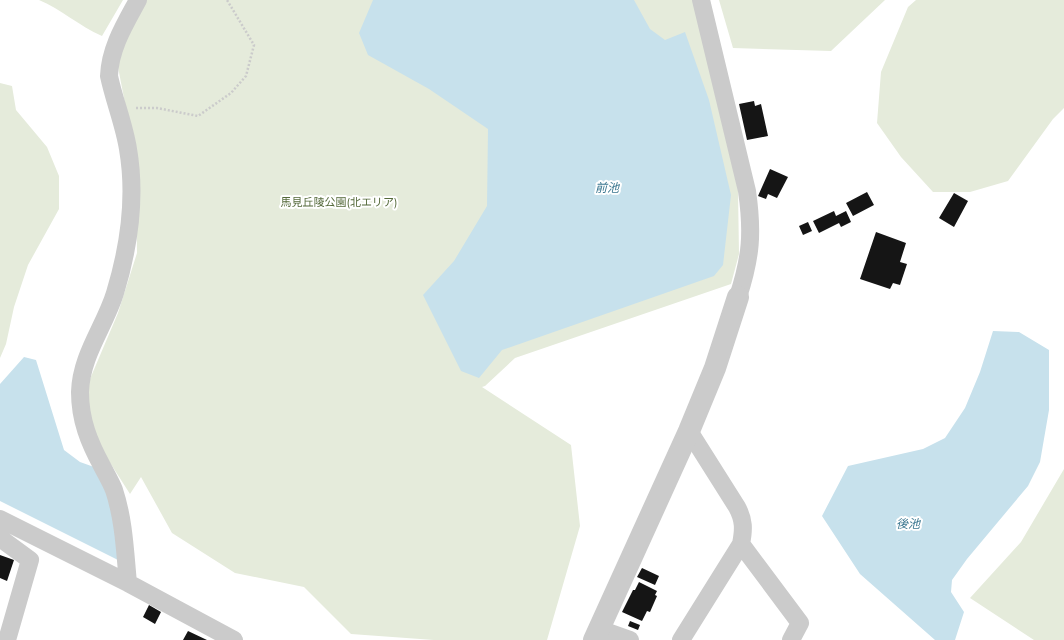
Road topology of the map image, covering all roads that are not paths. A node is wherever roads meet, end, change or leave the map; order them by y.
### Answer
1 (138, 0) edge
2 (701, 0) edge
3 (738, 297) joint
4 (689, 431) junction
5 (0, 519) edge
6 (0, 538) edge
7 (740, 544) junction
8 (128, 583) junction
9 (597, 635) edge
10 (7, 640) edge
11 (234, 640) edge
12 (630, 640) edge
13 (681, 640) edge
14 (791, 640) edge

1 - 8 street
2 - 3 street
3 - 4 street
4 - 7 street
4 - 9 street
5 - 8 street
6 - 10 street
7 - 13 street
7 - 14 street
8 - 11 street
9 - 12 street

